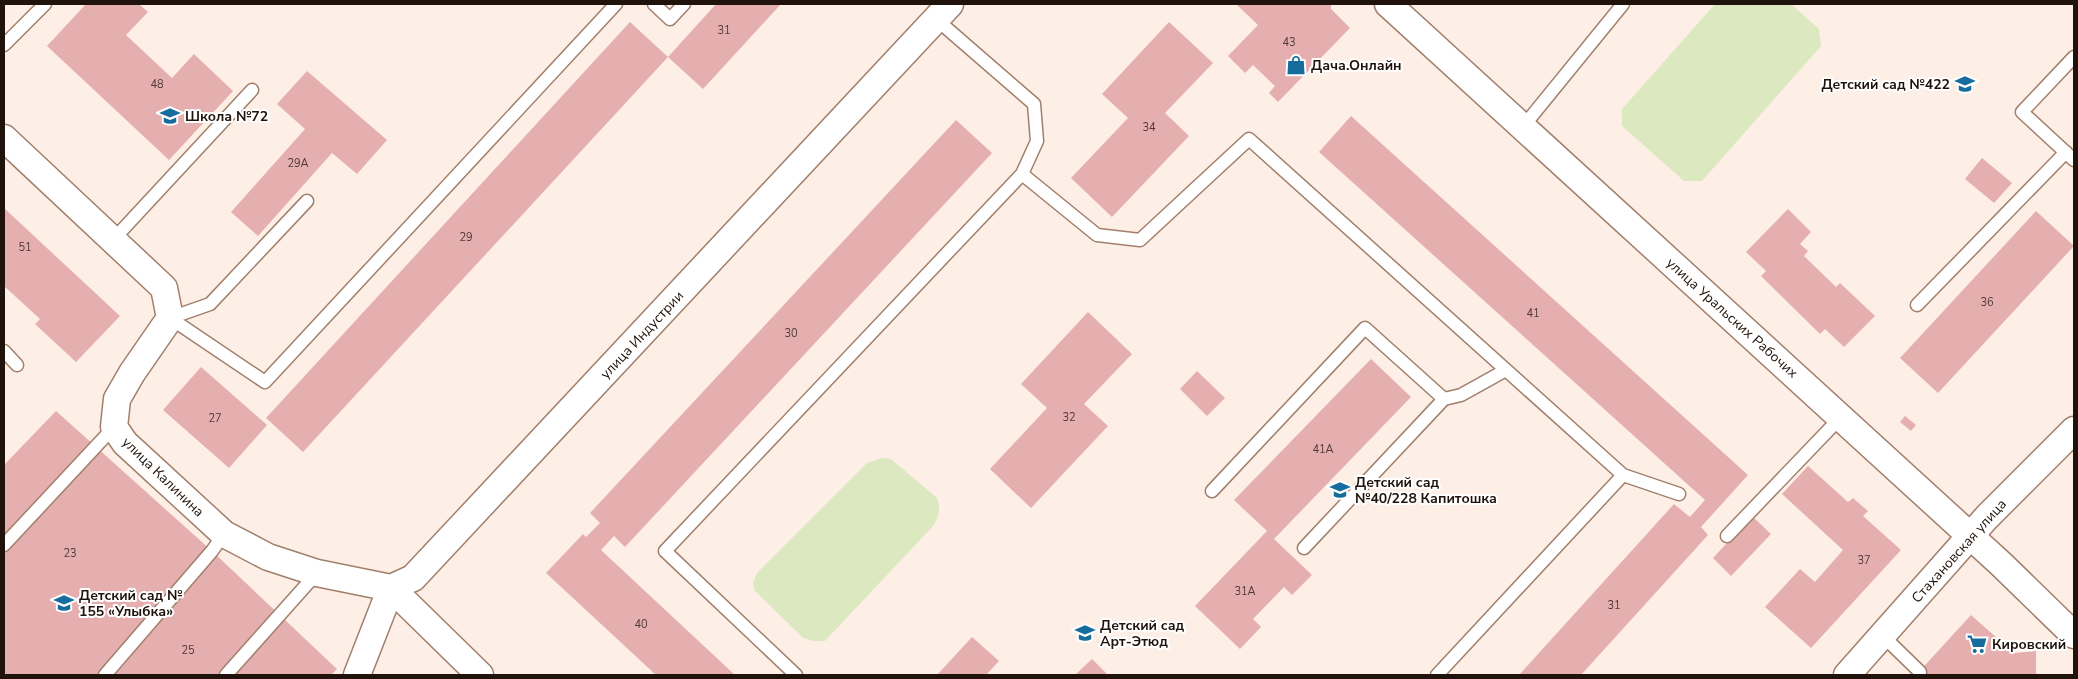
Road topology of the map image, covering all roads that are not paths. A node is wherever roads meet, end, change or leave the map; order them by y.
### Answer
1 (45, 4) edge
2 (616, 4) edge
3 (654, 4) edge
4 (684, 4) edge
5 (1388, 4) edge
6 (1623, 4) edge
7 (943, 11) edge
8 (4, 45) edge
9 (2074, 57) edge
10 (252, 90) dead end
11 (1522, 128) junction
12 (4, 138) edge
13 (2070, 156) edge
14 (1022, 174) junction
15 (307, 201) dead end
16 (112, 241) junction
17 (1917, 305) dead end
18 (170, 318) junction
19 (4, 351) edge
20 (18, 365) dead end
21 (1506, 370) junction
22 (1444, 399) junction
23 (1841, 417) junction
24 (114, 427) junction
25 (2072, 437) edge
26 (1623, 474) junction
27 (1212, 491) dead end
28 (1679, 494) dead end
29 (224, 534) junction
30 (1727, 536) dead end
31 (1971, 537) junction
32 (4, 545) edge
33 (1304, 548) dead end
34 (318, 572) junction
35 (391, 588) junction
36 (2074, 635) edge
37 (1883, 636) junction
38 (1920, 672) dead end
39 (105, 675) edge
40 (226, 675) edge
41 (357, 675) edge
42 (480, 675) edge
43 (796, 675) edge
44 (1437, 675) edge
45 (1847, 675) edge

1 - 8 lane
2 - 18 lane
3 - 4 lane
5 - 11 street, улица Уральских Рабочих
6 - 11 lane
7 - 14 lane
7 - 35 street, улица Индустрии
9 - 13 lane
10 - 16 lane
11 - 23 street, улица Уральских Рабочих
12 - 16 street
13 - 17 lane
14 - 21 lane
14 - 43 lane
15 - 18 lane
16 - 18 street
18 - 24 street, улица Калинина
19 - 20 lane
21 - 22 lane
21 - 26 lane
22 - 27 lane
22 - 33 lane
23 - 30 lane
23 - 31 street, улица Уральских Рабочих
24 - 29 street, улица Калинина
24 - 32 lane
25 - 31 street, Стахановская улица
26 - 28 lane
26 - 44 lane
29 - 34 street, улица Калинина
29 - 39 lane
31 - 36 street, улица Уральских Рабочих
31 - 37 street, Стахановская улица
34 - 35 street, улица Калинина
34 - 40 lane
35 - 41 street
35 - 42 street
37 - 38 lane
37 - 45 street, Стахановская улица

